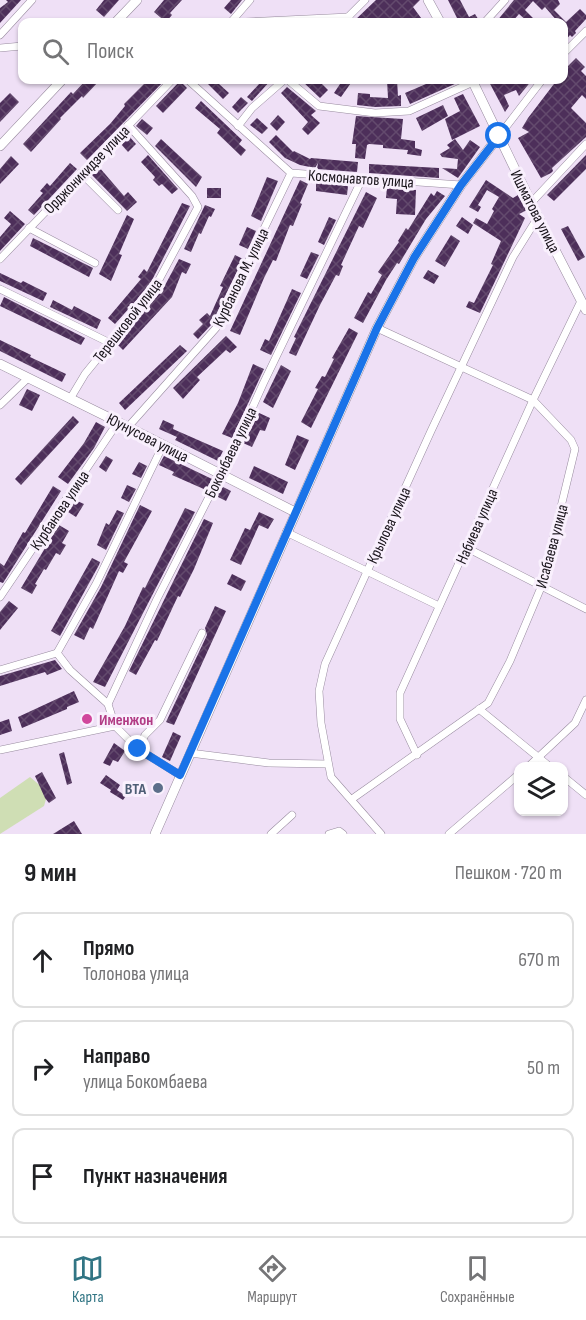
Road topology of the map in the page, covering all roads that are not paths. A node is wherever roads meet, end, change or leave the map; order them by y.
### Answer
1 (32, 0) edge
2 (137, 0) edge
3 (250, 0) edge
4 (365, 0) edge
5 (428, 0) edge
6 (505, 0) edge
7 (122, 18) edge
8 (234, 18) edge
9 (348, 18) edge
10 (438, 18) edge
11 (489, 18) edge
12 (586, 31) edge
13 (0, 34) edge
14 (18, 46) edge
15 (0, 48) edge
16 (568, 49) edge
17 (58, 84) edge
18 (168, 84) edge
19 (192, 84) edge
20 (281, 84) edge
21 (291, 84) edge
22 (467, 84) edge
23 (474, 84) edge
24 (539, 84) edge
25 (128, 124) junction
26 (238, 126) junction
27 (499, 136) junction
28 (586, 144) edge
29 (0, 146) edge
30 (291, 173) junction
31 (81, 174) junction
32 (362, 179) junction
33 (461, 185) junction
34 (531, 203) junction
35 (118, 210) dead end
36 (538, 217) junction
37 (29, 228) junction
38 (0, 259) edge
39 (95, 263) dead end
40 (0, 289) edge
41 (584, 303) edge
42 (377, 328) junction
43 (110, 343) junction
44 (0, 364) edge
45 (461, 367) junction
46 (28, 378) junction
47 (70, 399) junction
48 (533, 400) junction
49 (0, 405) edge
50 (118, 422) junction
51 (128, 426) junction
52 (163, 445) junction
53 (220, 474) junction
54 (295, 512) junction
55 (286, 532) junction
56 (467, 548) junction
57 (367, 571) junction
58 (542, 585) junction
59 (0, 597) edge
60 (440, 606) junction
61 (586, 609) edge
62 (202, 633) dead end
63 (57, 654) junction
64 (0, 669) edge
65 (586, 700) edge
66 (108, 704) junction
67 (479, 709) junction
68 (115, 726) junction
69 (138, 749) junction
70 (0, 750) edge
71 (190, 753) junction
72 (417, 755) junction
73 (538, 758) junction
74 (534, 762) edge
75 (544, 762) edge
76 (328, 765) junction
77 (180, 775) junction
78 (514, 779) edge
79 (568, 780) edge
80 (586, 795) edge
81 (352, 799) junction
82 (292, 815) dead end
83 (155, 834) edge
84 (271, 834) edge
85 (329, 834) edge
86 (343, 834) edge
87 (381, 834) edge
88 (449, 834) edge

1 - 13 street
2 - 7 main road
3 - 8 street
4 - 9 street
5 - 10 main road
6 - 11 street
12 - 16 street
14 - 15 street
17 - 29 main road
18 - 25 street, Орджоникидзе улица
19 - 26 street, Космонавтов улица
20 - 26 street
21 - 22 street
23 - 27 main road, Ишматова улица
24 - 27 street
25 - 31 street, Орджоникидзе улица
25 - 43 street, Терешковой улица
26 - 30 street, Космонавтов улица
27 - 33 main road
27 - 34 main road, Ишматова улица
28 - 34 street
30 - 32 street, Космонавтов улица
30 - 51 street, Курбанова М. улица
31 - 35 street
31 - 37 street, Орджоникидзе улица
32 - 33 street, Космонавтов улица
32 - 53 street, Боконбаева улица
33 - 42 main road
34 - 36 main road, Ишматова улица
36 - 41 main road, Ишматова улица
36 - 45 street, Крылова улица
37 - 38 street, Орджоникидзе улица
37 - 39 street
40 - 43 street
41 - 48 street, Набиева улица
42 - 45 street, Исабаева улица
42 - 54 main road
43 - 47 street, Терешковой улица
44 - 46 main road, Юунусова улица
45 - 48 street, Исабаева улица
45 - 57 street, Крылова улица
46 - 47 main road, Юунусова улица
46 - 49 street
47 - 50 main road, Юунусова улица
48 - 56 street, Набиева улица
48 - 58 street, Исабаева улица
50 - 51 main road, Юунусова улица
50 - 59 street, Курбанова улица
51 - 52 main road, Юунусова улица
52 - 53 main road, Юунусова улица
52 - 63 street
53 - 54 main road, Юунусова улица
53 - 66 street, Боконбаева улица
54 - 55 main road
55 - 57 street
55 - 71 main road
56 - 58 street
56 - 60 street, Набиева улица
57 - 60 street
57 - 76 street, Крылова улица
58 - 61 street
58 - 67 street, Исабаева улица
60 - 72 street, Набиева улица
62 - 69 street
63 - 64 street
63 - 66 street
65 - 73 street
66 - 68 street
67 - 72 street, Исабаева улица
67 - 73 street
68 - 69 street
68 - 70 street
69 - 77 street
71 - 76 street
71 - 77 main road
72 - 81 street, Исабаева улица
73 - 74 street
73 - 75 street
76 - 81 street, Крылова улица
77 - 83 main road
78 - 88 street
79 - 80 street
81 - 87 street, Крылова улица
82 - 84 street
85 - 86 street

